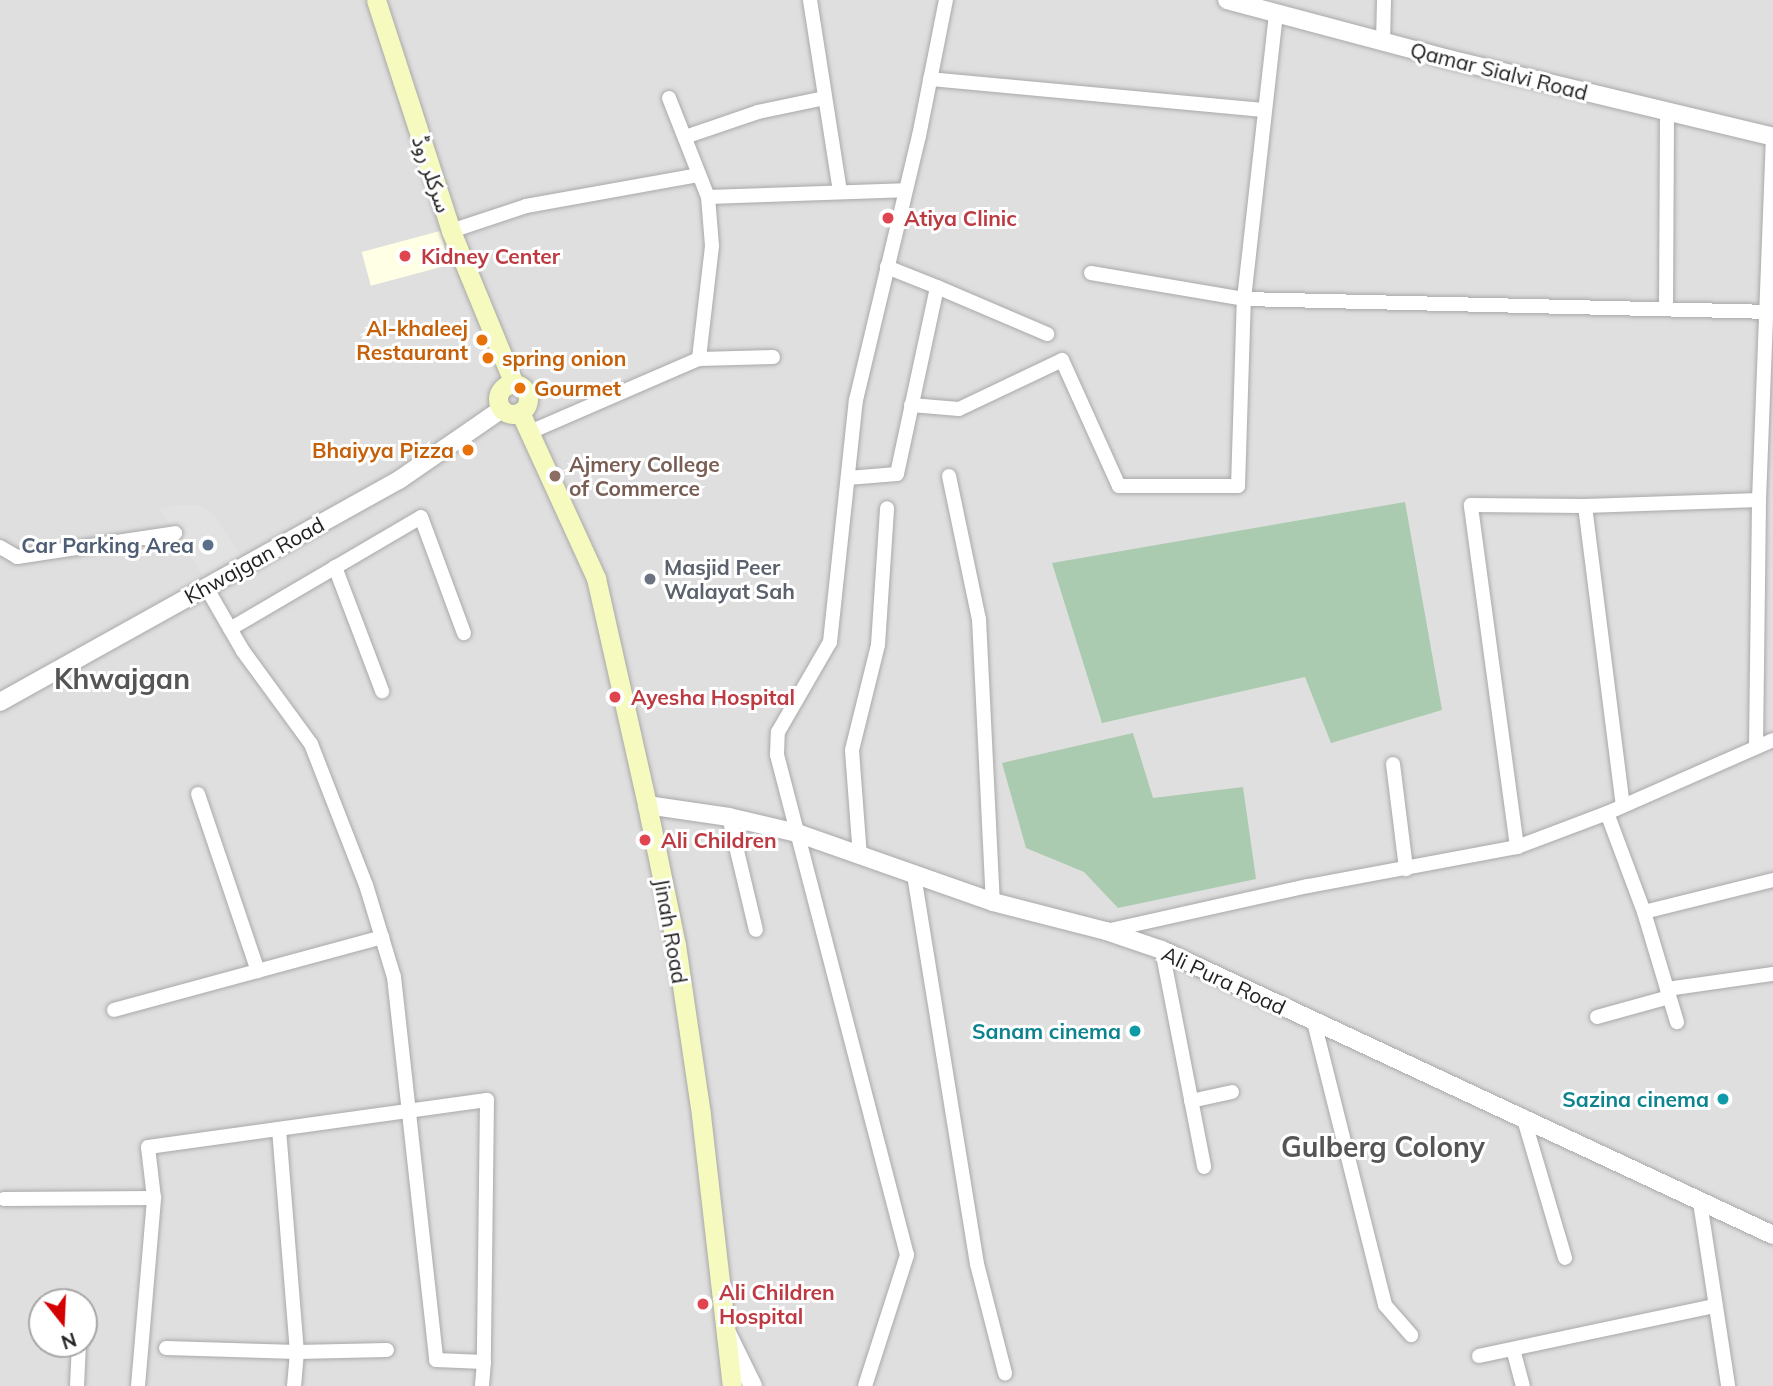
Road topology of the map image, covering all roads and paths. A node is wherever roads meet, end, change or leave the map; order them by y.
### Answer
1 (376, 0) edge
2 (946, 0) edge
3 (1227, 0) edge
4 (1384, 0) edge
5 (810, 1) edge
6 (1276, 14) junction
7 (1383, 42) junction
8 (930, 79) junction
9 (669, 98) dead end
10 (825, 99) junction
11 (1265, 110) junction
12 (1667, 112) junction
13 (1773, 136) edge
14 (685, 137) junction
15 (699, 174) junction
16 (904, 190) junction
17 (840, 191) junction
18 (708, 197) junction
19 (451, 231) junction
20 (887, 267) junction
21 (1091, 273) dead end
22 (937, 287) junction
23 (1244, 299) junction
24 (1666, 309) junction
25 (1769, 312) edge
26 (1047, 334) dead end
27 (773, 357) dead end
28 (699, 359) junction
29 (911, 405) junction
30 (511, 410) junction
31 (530, 432) junction
32 (949, 476) dead end
33 (848, 478) junction
34 (1759, 500) junction
35 (1585, 506) junction
36 (887, 508) dead end
37 (175, 533) dead end
38 (0, 547) edge
39 (335, 567) junction
40 (206, 587) junction
41 (230, 629) junction
42 (464, 633) dead end
43 (382, 691) dead end
44 (0, 702) edge
45 (1773, 740) edge
46 (1756, 747) junction
47 (1393, 764) dead end
48 (198, 794) dead end
49 (647, 805) junction
50 (1623, 806) junction
51 (1607, 813) junction
52 (729, 817) junction
53 (797, 833) junction
54 (1517, 847) junction
55 (860, 857) junction
56 (1406, 869) junction
57 (914, 875) junction
58 (1773, 880) edge
59 (993, 902) junction
60 (1644, 912) junction
61 (756, 930) dead end
62 (1106, 931) junction
63 (382, 937) junction
64 (1162, 950) junction
65 (258, 971) junction
66 (1773, 974) edge
67 (1668, 993) junction
68 (114, 1010) dead end
69 (1597, 1017) dead end
70 (1314, 1022) junction
71 (1677, 1022) dead end
72 (1232, 1092) dead end
73 (1191, 1101) junction
74 (411, 1112) junction
75 (1523, 1116) junction
76 (279, 1129) junction
77 (1204, 1167) dead end
78 (154, 1198) junction
79 (4, 1199) dead end
80 (1700, 1202) junction
81 (1773, 1235) edge
82 (1565, 1258) dead end
83 (1714, 1306) junction
84 (728, 1335) junction
85 (1411, 1335) dead end
86 (166, 1348) dead end
87 (1513, 1349) junction
88 (387, 1350) dead end
89 (297, 1352) junction
90 (1479, 1356) dead end
91 (78, 1358) edge
92 (484, 1362) junction
93 (1005, 1373) dead end
94 (77, 1386) edge
95 (138, 1386) edge
96 (293, 1386) edge
97 (482, 1386) edge
98 (732, 1386) edge
99 (753, 1386) edge
100 (865, 1386) edge
101 (1523, 1386) edge
102 (1728, 1386) edge

1 - 19 main road, سرکلر روڈ
2 - 8 street
3 - 6 street, Qamar Sialvi Road
4 - 7 street
5 - 10 street
6 - 7 street, Qamar Sialvi Road
6 - 11 street
7 - 12 street, Qamar Sialvi Road
8 - 11 street
8 - 16 street
9 - 14 street
10 - 14 street
10 - 17 street
11 - 23 street
12 - 13 street, Qamar Sialvi Road
12 - 24 street
13 - 25 street
14 - 15 street
15 - 18 street
15 - 19 street
16 - 17 street
16 - 20 street
17 - 18 street
18 - 28 street
19 - 30 main road, سرکلر روڈ
20 - 22 street
20 - 33 street
21 - 23 street
22 - 26 street
22 - 29 street
23 - 24 street
23 - 29 street
24 - 25 street
25 - 34 street
27 - 28 street
28 - 31 street
29 - 33 street
30 - 31 main road, Jinah Road
30 - 40 street, Khwajgan Road
31 - 49 main road, Jinah Road
32 - 59 street
33 - 53 street
34 - 35 street
34 - 46 street
35 - 50 street
35 - 54 street
36 - 55 street
37 - 38 street
39 - 41 street
39 - 42 street
39 - 43 street
40 - 41 street
40 - 44 street, Khwajgan Road
41 - 63 street
45 - 46 street
46 - 50 street
47 - 56 street
48 - 65 street
49 - 52 street, Ali Pura Road
49 - 84 main road, Jinah Road
50 - 51 street
51 - 54 street
51 - 60 street
52 - 53 street, Ali Pura Road
52 - 61 street
53 - 55 street, Ali Pura Road
53 - 100 street
54 - 56 street
55 - 57 street, Ali Pura Road
56 - 62 street
57 - 59 street, Ali Pura Road
57 - 93 street
58 - 60 street
59 - 62 street, Ali Pura Road
60 - 67 street
62 - 64 street, Ali Pura Road
63 - 65 street
63 - 74 street
64 - 70 street, Ali Pura Road
64 - 73 street
65 - 68 street
66 - 67 street
67 - 69 street
67 - 71 street
70 - 75 street, Ali Pura Road
70 - 85 street
72 - 73 street
73 - 77 street
74 - 76 street
74 - 92 street
74 - 92 street
75 - 80 street, Ali Pura Road
75 - 82 street
76 - 78 street
76 - 89 street
78 - 79 street
78 - 95 street
80 - 81 street, Ali Pura Road
80 - 83 street
83 - 87 street
83 - 102 street
84 - 98 main road, Jinah Road
84 - 99 street
86 - 89 street
87 - 90 street
87 - 101 street
88 - 89 street
89 - 96 street
91 - 94 street
92 - 97 street

